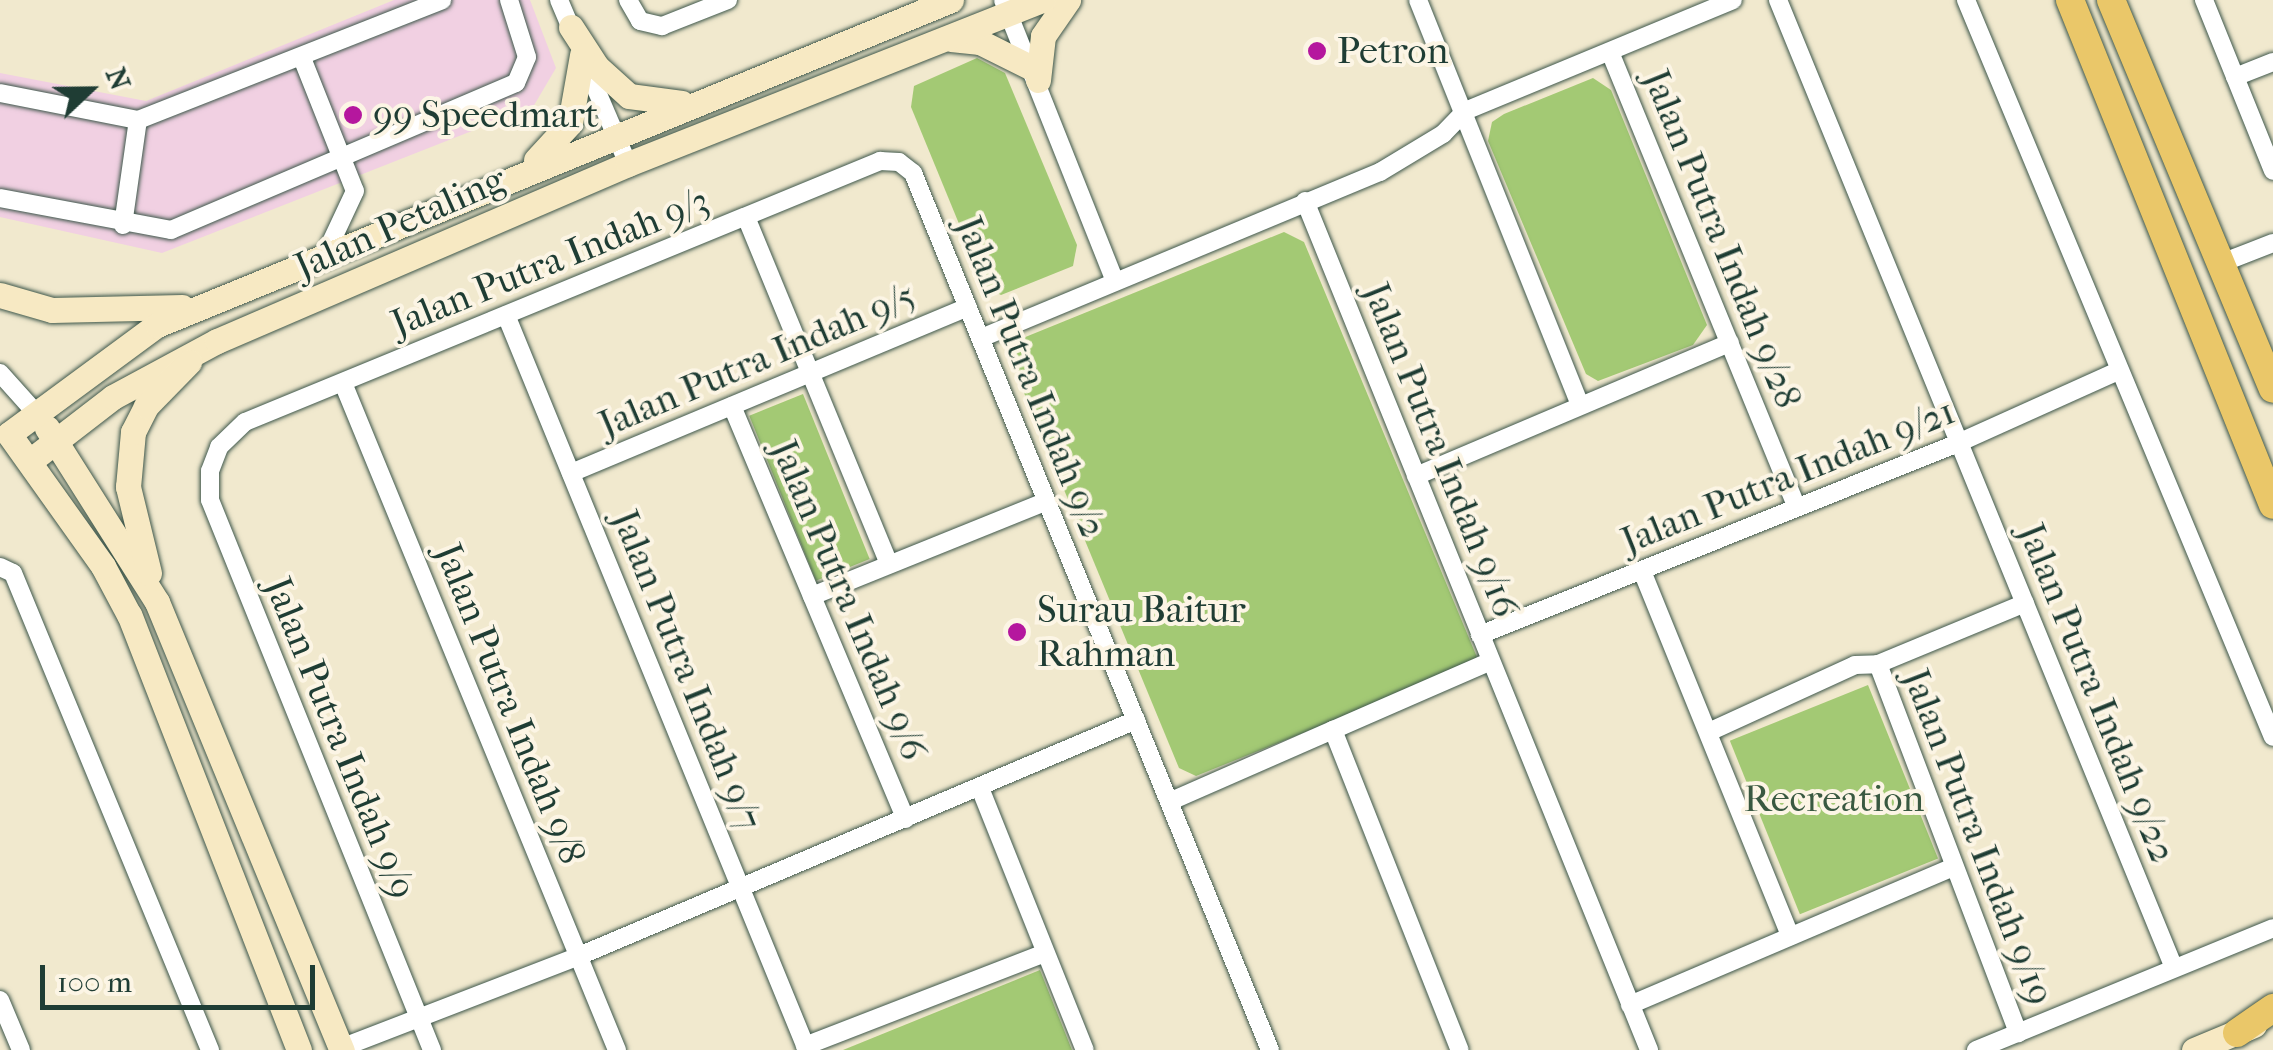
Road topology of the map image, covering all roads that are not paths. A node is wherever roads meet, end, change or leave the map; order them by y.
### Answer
1 (442, 0) edge
2 (509, 0) edge
3 (560, 0) edge
4 (628, 0) edge
5 (728, 0) edge
6 (951, 0) edge
7 (1043, 0) edge
8 (1068, 0) edge
9 (1418, 0) edge
10 (1733, 0) edge
11 (1778, 0) edge
12 (1966, 0) edge
13 (2070, 0) edge
14 (2111, 0) edge
15 (2204, 0) edge
16 (1006, 7) edge
17 (571, 27) junction
18 (949, 39) junction
19 (1610, 52) junction
20 (582, 56) junction
21 (302, 58) junction
22 (2273, 62) edge
23 (1036, 75) junction
24 (2234, 77) junction
25 (0, 92) edge
26 (692, 103) junction
27 (1465, 111) junction
28 (138, 120) junction
29 (616, 133) junction
30 (343, 158) junction
31 (628, 164) junction
32 (2273, 171) edge
33 (913, 172) joint
34 (521, 173) junction
35 (0, 198) edge
36 (1305, 201) junction
37 (746, 217) junction
38 (123, 225) junction
39 (2273, 243) edge
40 (326, 253) junction
41 (2219, 264) junction
42 (1115, 281) junction
43 (0, 295) edge
44 (204, 305) junction
45 (968, 307) junction
46 (506, 315) junction
47 (981, 338) junction
48 (217, 341) junction
49 (1730, 343) junction
50 (2118, 371) junction
51 (809, 372) junction
52 (0, 373) edge
53 (343, 383) junction
54 (2273, 389) edge
55 (1580, 405) junction
56 (732, 406) junction
57 (35, 412) junction
58 (5, 428) edge
59 (2246, 439) junction
60 (56, 440) junction
61 (1958, 443) junction
62 (218, 447) joint
63 (30, 460) junction
64 (572, 473) junction
65 (1416, 476) junction
66 (2273, 484) edge
67 (1045, 502) junction
68 (2273, 504) edge
69 (1797, 506) junction
70 (889, 564) junction
71 (0, 567) edge
72 (1642, 571) junction
73 (812, 596) junction
74 (157, 602) junction
75 (2026, 603) junction
76 (1480, 636) junction
77 (1491, 662) junction
78 (1878, 664) junction
79 (1136, 720) junction
80 (1333, 730) junction
81 (1710, 731) junction
82 (2273, 736) edge
83 (980, 788) junction
84 (1171, 801) junction
85 (906, 819) junction
86 (1951, 868) junction
87 (742, 888) junction
88 (2273, 928) edge
89 (1790, 936) junction
90 (1045, 953) junction
91 (578, 956) junction
92 (2174, 968) junction
93 (0, 1000) edge
94 (1630, 1004) junction
95 (2273, 1008) edge
96 (418, 1018) junction
97 (2273, 1018) edge
98 (2236, 1032) junction
99 (2018, 1033) junction
100 (806, 1048) edge
101 (341, 1049) edge
102 (21, 1050) edge
103 (210, 1050) edge
104 (300, 1050) edge
105 (432, 1050) edge
106 (618, 1050) edge
107 (1085, 1050) edge
108 (1270, 1050) edge
109 (1460, 1050) edge
110 (1649, 1050) edge
111 (1976, 1050) edge
112 (2194, 1050) edge

1 - 21 street
2 - 30 street
3 - 17 street
4 - 5 street
6 - 26 main road, Jalan Petaling
7 - 16 main road, Jalan Petaling
8 - 23 main road
9 - 27 street
10 - 19 street
11 - 61 street, Jalan Putra Indah 9/22
12 - 50 street
13 - 59 main road
14 - 41 main road
15 - 24 street
16 - 18 main road, Jalan Petaling
16 - 23 street
17 - 20 street
17 - 26 main road
18 - 23 main road
18 - 31 main road, Jalan Petaling
19 - 27 street
19 - 49 street, Jalan Putra Indah 9/28
20 - 29 street
20 - 34 main road
21 - 28 street
21 - 30 street
22 - 24 street
23 - 42 street
24 - 32 street
25 - 28 street
26 - 29 main road, Jalan Petaling
27 - 36 street
27 - 55 street
28 - 38 street
29 - 31 street
29 - 34 main road, Jalan Petaling
30 - 38 street
30 - 40 street
31 - 48 main road, Jalan Petaling
33 - 37 street, Jalan Putra Indah 9/3
33 - 45 street, Jalan Putra Indah 9/2
34 - 40 main road, Jalan Petaling
35 - 38 street
36 - 42 street
36 - 65 street, Jalan Putra Indah 9/16
37 - 46 street, Jalan Putra Indah 9/3
37 - 51 street
39 - 41 street
40 - 44 main road, Jalan Petaling
41 - 54 main road
42 - 47 street
43 - 44 main road
44 - 57 main road, Jalan Petaling
45 - 47 street, Jalan Putra Indah 9/2
45 - 51 street, Jalan Putra Indah 9/5
46 - 53 street, Jalan Putra Indah 9/3
46 - 64 street, Jalan Putra Indah 9/7
47 - 67 street, Jalan Putra Indah 9/2
48 - 60 main road, Jalan Petaling
48 - 74 main road
49 - 55 street
49 - 69 street, Jalan Putra Indah 9/28
50 - 61 street, Jalan Putra Indah 9/21
50 - 82 street
51 - 56 street, Jalan Putra Indah 9/5
51 - 70 street
52 - 57 street
53 - 62 street, Jalan Putra Indah 9/3
53 - 91 street, Jalan Putra Indah 9/8
55 - 65 street
56 - 64 street, Jalan Putra Indah 9/5
56 - 73 street, Jalan Putra Indah 9/6
57 - 58 main road, Jalan Petaling
57 - 60 main road
58 - 63 main road
59 - 66 main road
59 - 68 main road
60 - 63 main road, Jalan Petaling
60 - 74 main road
61 - 69 street, Jalan Putra Indah 9/21
61 - 75 street, Jalan Putra Indah 9/22
62 - 96 street, Jalan Putra Indah 9/9
63 - 104 main road
64 - 87 street, Jalan Putra Indah 9/7
65 - 76 street, Jalan Putra Indah 9/16
67 - 70 street
67 - 79 street, Jalan Putra Indah 9/2
69 - 72 street, Jalan Putra Indah 9/21
70 - 73 street
71 - 103 street
72 - 76 street, Jalan Putra Indah 9/21
72 - 81 street
73 - 85 street, Jalan Putra Indah 9/6
74 - 101 main road
75 - 78 street
75 - 92 street, Jalan Putra Indah 9/22
76 - 77 street, Jalan Putra Indah 9/16
77 - 80 street
77 - 94 street, Jalan Putra Indah 9/16
78 - 81 street
78 - 86 street, Jalan Putra Indah 9/19
79 - 83 street
79 - 84 street, Jalan Putra Indah 9/2
80 - 84 street
80 - 109 street
81 - 89 street
83 - 85 street
83 - 90 street
84 - 108 street, Jalan Putra Indah 9/2
85 - 87 street
86 - 89 street
86 - 99 street, Jalan Putra Indah 9/19
87 - 91 street
87 - 100 street, Jalan Putra Indah 9/7
88 - 92 street
89 - 94 street
90 - 100 street
90 - 107 street
91 - 96 street
91 - 106 street, Jalan Putra Indah 9/8
92 - 99 street
93 - 102 street
94 - 110 street, Jalan Putra Indah 9/16
95 - 98 main road
96 - 101 street
96 - 105 street, Jalan Putra Indah 9/9
97 - 98 main road
98 - 112 main road
99 - 111 street

